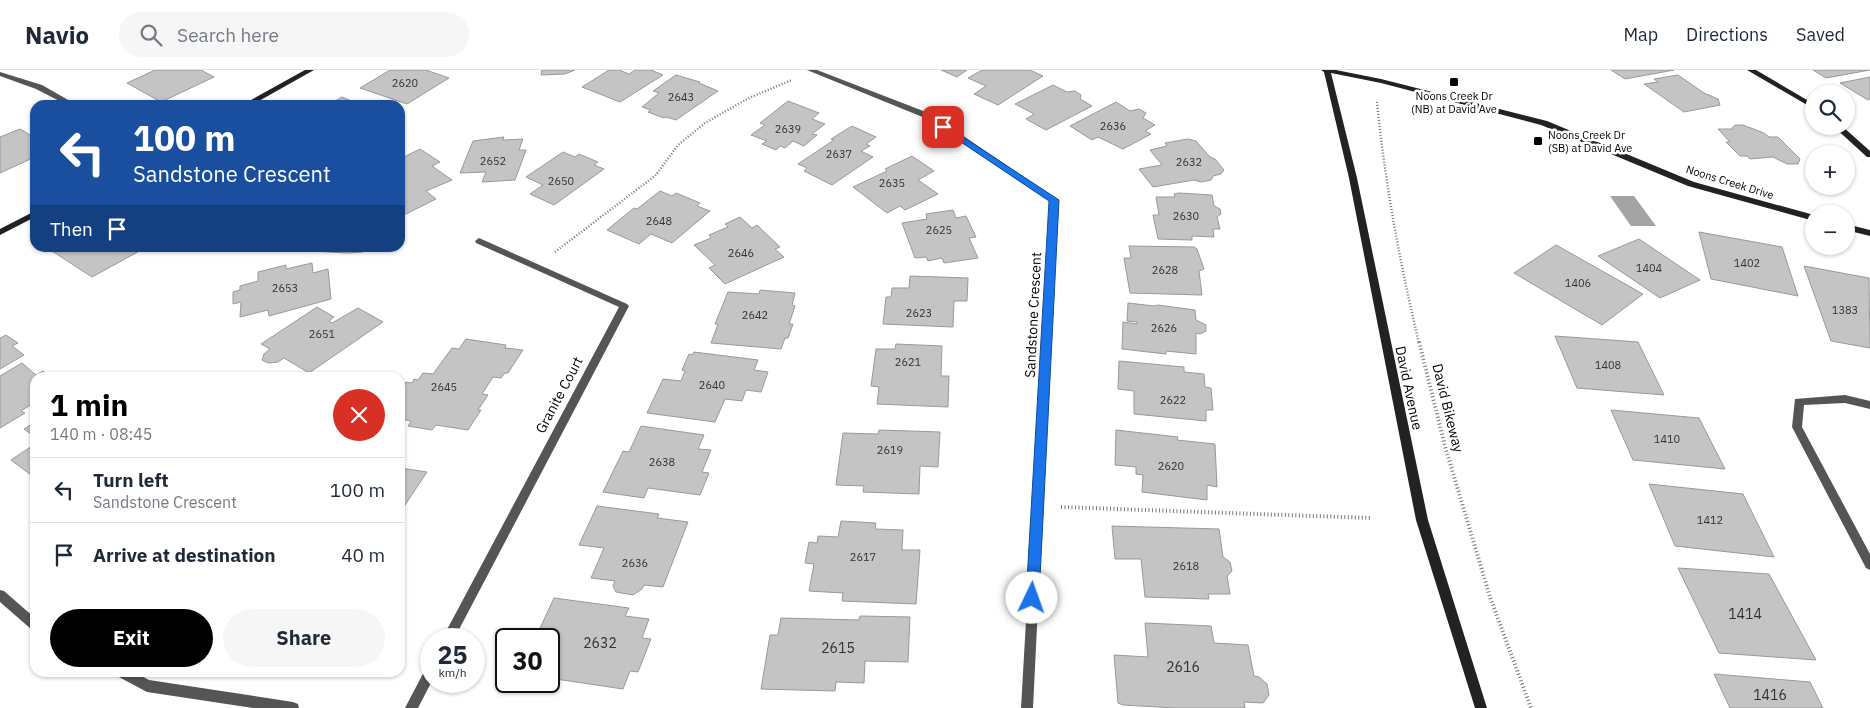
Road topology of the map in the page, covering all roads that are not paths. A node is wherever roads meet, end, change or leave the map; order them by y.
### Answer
1 (310, 70) edge
2 (812, 70) edge
3 (1327, 70) edge
4 (1751, 70) edge
5 (0, 74) edge
6 (64, 100) edge
7 (255, 100) edge
8 (1805, 102) edge
9 (1847, 135) edge
10 (1870, 155) edge
11 (1805, 215) edge
12 (30, 217) edge
13 (1855, 229) edge
14 (0, 232) edge
15 (1870, 233) edge
16 (480, 241) dead end
17 (1870, 405) edge
18 (1870, 565) edge
19 (0, 595) edge
20 (30, 621) edge
21 (454, 628) edge
22 (130, 677) edge
23 (420, 691) edge
24 (293, 708) edge
25 (411, 708) edge
26 (1027, 708) edge
27 (1480, 708) edge

1 - 7 main road
2 - 26 street, Sandstone Crescent
3 - 11 main road, Noons Creek Drive
3 - 27 main road, David Avenue
4 - 8 main road
5 - 6 street
9 - 10 main road
12 - 14 main road
13 - 15 main road
16 - 21 street, Granite Court
17 - 18 street
19 - 20 street
22 - 24 street
23 - 25 street

